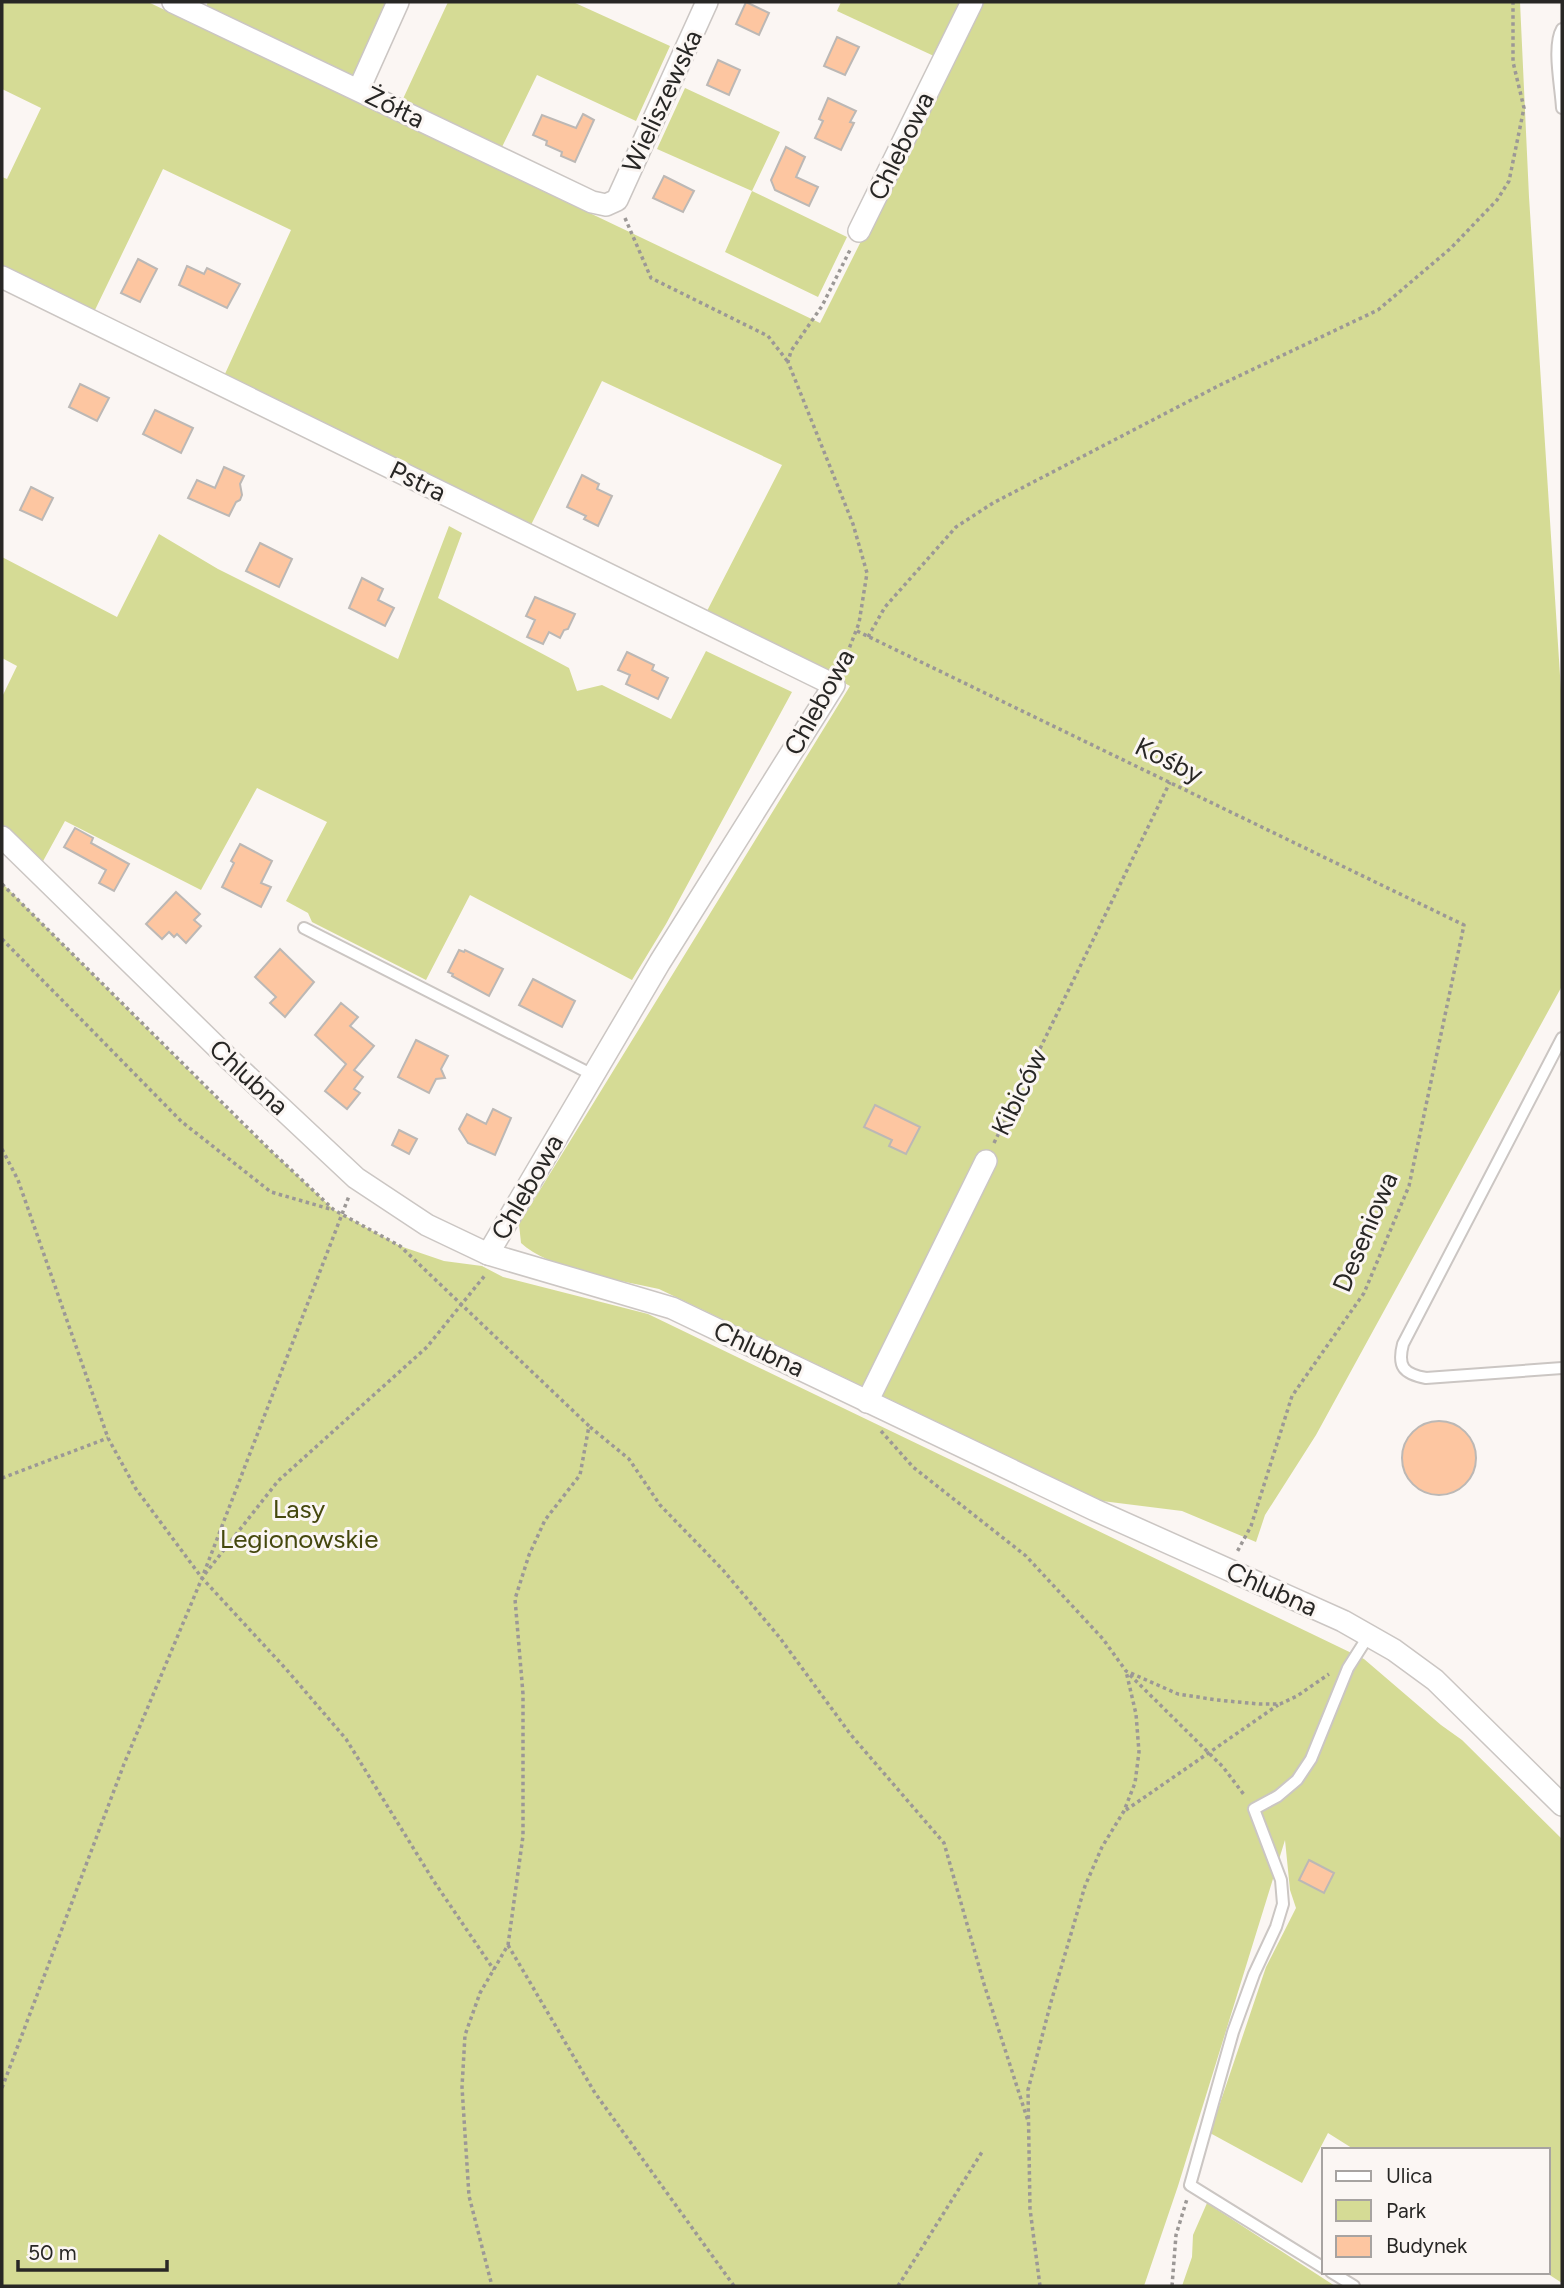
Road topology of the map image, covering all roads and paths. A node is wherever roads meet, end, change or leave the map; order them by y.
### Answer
1 (173, 2) edge
2 (398, 2) edge
3 (707, 2) edge
4 (972, 2) edge
5 (1513, 2) edge
6 (1562, 29) edge
7 (359, 89) junction
8 (1562, 108) edge
9 (617, 200) junction
10 (859, 231) joint
11 (2, 277) edge
12 (788, 362) junction
13 (857, 631) junction
14 (868, 637) junction
15 (834, 685) junction
16 (1170, 782) junction
17 (2, 837) edge
18 (2, 884) edge
19 (1464, 925) joint
20 (304, 928) dead end
21 (2, 939) edge
22 (1562, 1038) edge
23 (593, 1075) junction
24 (2, 1149) edge
25 (986, 1161) joint
26 (356, 1178) junction
27 (334, 1210) junction
28 (342, 1214) junction
29 (494, 1255) junction
30 (462, 1305) junction
31 (1562, 1368) edge
32 (867, 1402) junction
33 (589, 1426) junction
34 (878, 1428) dead end
35 (108, 1438) junction
36 (2, 1478) edge
37 (1227, 1569) junction
38 (202, 1578) junction
39 (1369, 1635) junction
40 (1357, 1654) junction
41 (1126, 1671) junction
42 (1280, 1704) junction
43 (1209, 1755) junction
44 (1562, 1805) edge
45 (1254, 1809) junction
46 (1124, 1811) junction
47 (509, 1945) junction
48 (494, 1970) junction
49 (2, 2088) edge
50 (1028, 2121) junction
51 (982, 2152) dead end
52 (1190, 2185) junction
53 (1322, 2267) edge
54 (1334, 2274) edge
55 (492, 2286) edge
56 (734, 2286) edge
57 (898, 2286) edge
58 (1040, 2286) edge
59 (1172, 2286) edge
60 (1354, 2286) edge

1 - 7 street, Żółta
2 - 7 street
3 - 9 street, Wieliszewska
4 - 10 street, Chlebowa
5 - 14 path
6 - 8 lane
7 - 9 street, Żółta
9 - 12 path
10 - 12 path, Chlebowa
11 - 15 street, Pstra
12 - 13 path, Chlebowa
13 - 14 path, Kośby
13 - 15 path, Chlebowa
14 - 16 path, Kośby
15 - 23 street, Chlebowa
16 - 19 path, Kośby
16 - 25 path, Kibiców
17 - 26 street, Chlubna
18 - 27 path
19 - 37 path, Deseniowa
20 - 23 lane
21 - 27 path
22 - 31 lane
23 - 29 street, Chlebowa
24 - 35 path
25 - 32 street, Kibiców
26 - 28 path
26 - 29 street, Chlubna
27 - 28 path
28 - 30 path
28 - 38 path
29 - 30 path
29 - 32 street, Chlubna
30 - 33 path
30 - 38 path
32 - 37 street, Chlubna
33 - 47 path
33 - 50 path
34 - 41 path
35 - 36 path
35 - 38 path
37 - 39 street, Chlubna
38 - 48 path
38 - 49 path
39 - 40 lane
39 - 44 street, Chlubna
40 - 42 path
40 - 45 lane
41 - 42 path
41 - 43 path
41 - 46 path
42 - 43 path
43 - 45 path
43 - 46 path
45 - 52 lane
46 - 50 path
47 - 48 path
47 - 56 path
48 - 55 path
50 - 58 path
51 - 57 path
52 - 53 lane
52 - 59 path
54 - 60 lane

